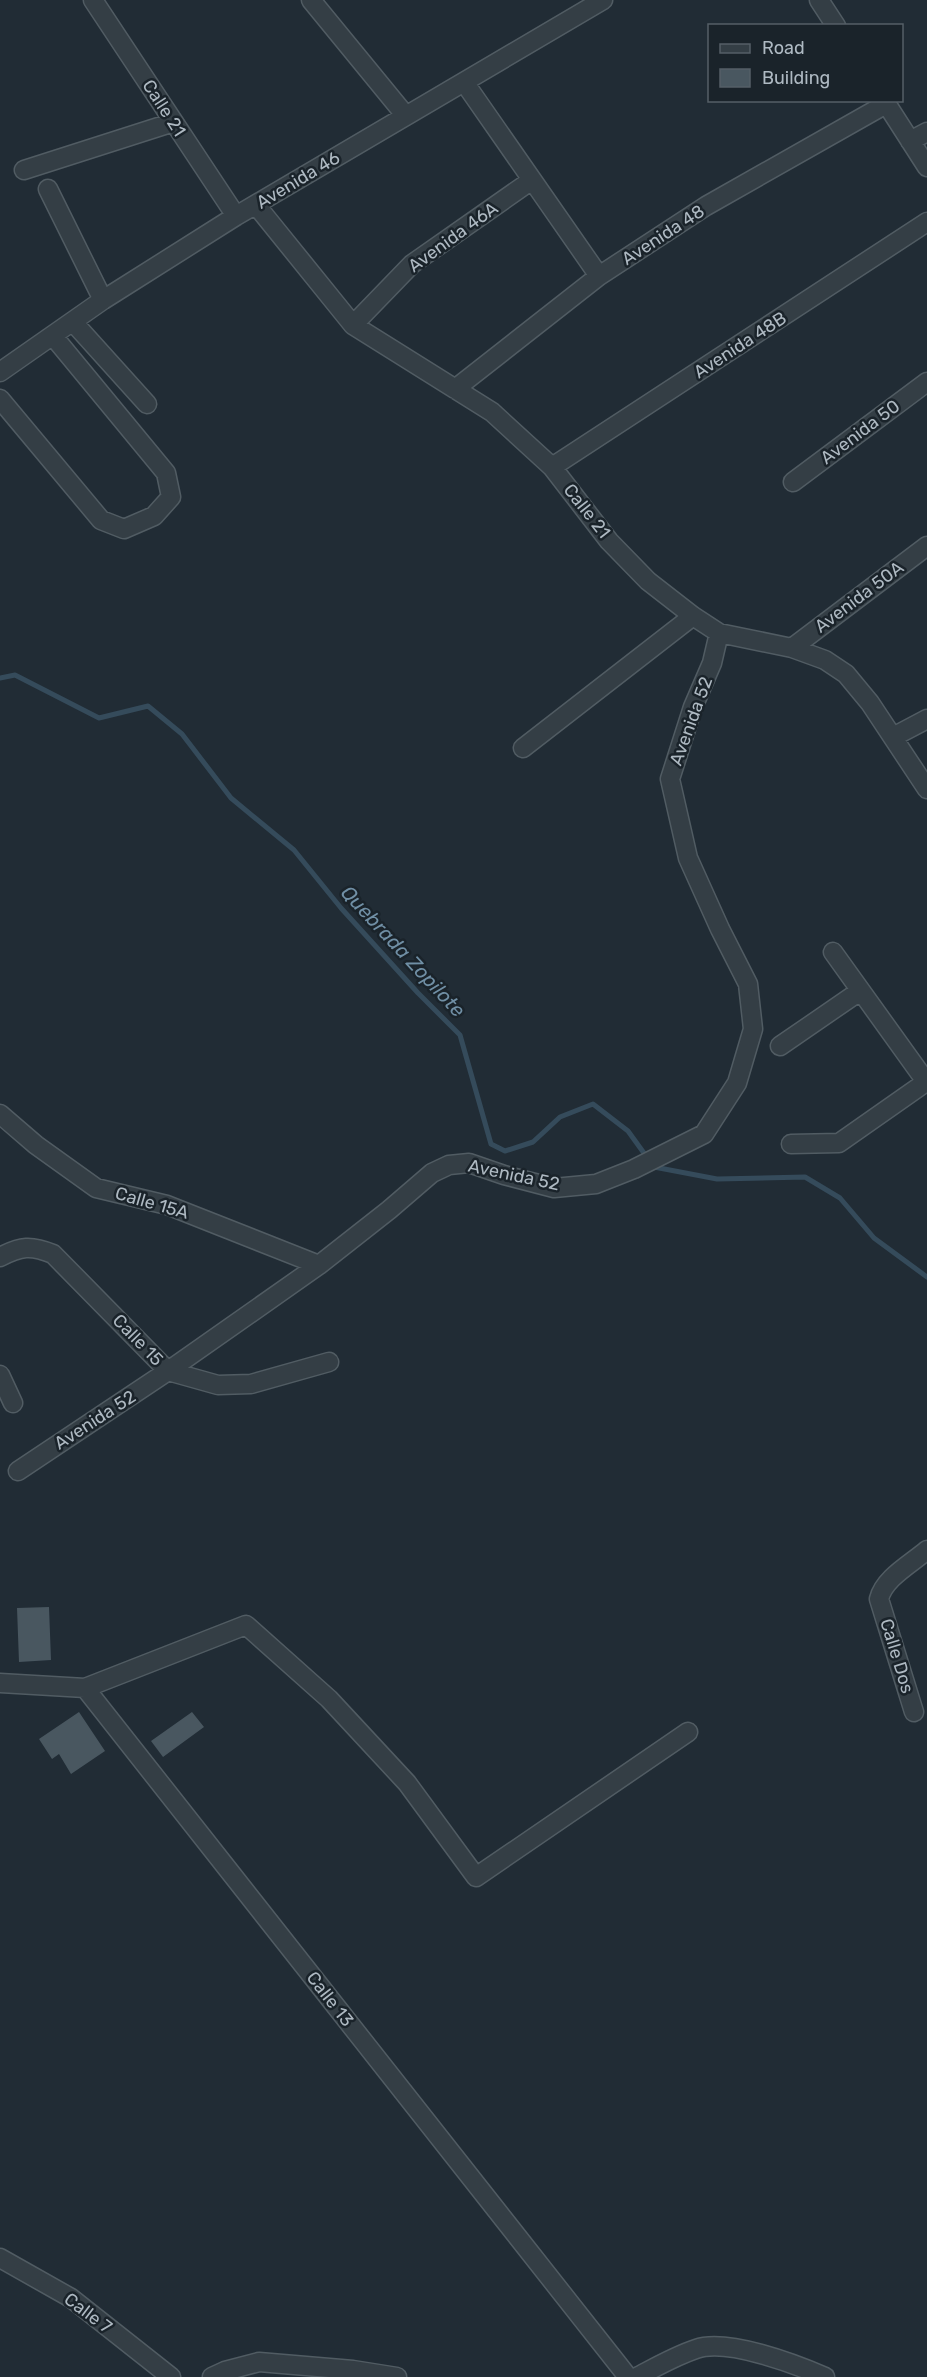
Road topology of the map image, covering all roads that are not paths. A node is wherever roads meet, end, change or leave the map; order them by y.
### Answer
1 (93, 0) edge
2 (311, 0) edge
3 (603, 0) edge
4 (819, 0) edge
5 (835, 24) edge
6 (464, 82) junction
7 (885, 102) edge
8 (406, 116) junction
9 (174, 122) junction
10 (927, 132) edge
11 (910, 141) junction
12 (927, 167) edge
13 (24, 170) dead end
14 (532, 180) junction
15 (48, 189) dead end
16 (256, 205) junction
17 (236, 216) junction
18 (927, 222) edge
19 (599, 276) junction
20 (103, 300) junction
21 (73, 322) junction
22 (353, 326) junction
23 (53, 336) junction
24 (0, 372) edge
25 (927, 382) edge
26 (455, 389) junction
27 (0, 399) edge
28 (147, 404) dead end
29 (552, 467) junction
30 (793, 482) dead end
31 (927, 546) edge
32 (693, 616) junction
33 (719, 633) junction
34 (792, 648) junction
35 (927, 719) edge
36 (893, 737) junction
37 (523, 748) dead end
38 (927, 789) edge
39 (833, 952) dead end
40 (861, 991) junction
41 (780, 1046) dead end
42 (926, 1082) edge
43 (0, 1114) edge
44 (790, 1144) dead end
45 (0, 1257) edge
46 (319, 1265) junction
47 (329, 1362) dead end
48 (168, 1371) junction
49 (0, 1376) edge
50 (13, 1403) dead end
51 (18, 1471) dead end
52 (927, 1550) edge
53 (0, 1683) edge
54 (85, 1688) junction
55 (914, 1712) dead end
56 (688, 1732) dead end
57 (0, 2258) edge
58 (171, 2377) edge
59 (212, 2377) edge
60 (397, 2377) edge
61 (628, 2377) edge
62 (637, 2377) edge
63 (825, 2377) edge

1 - 9 street, Calle 21
2 - 8 street
3 - 6 street, Avenida 46
4 - 5 street
6 - 8 street, Avenida 46
6 - 14 street
7 - 11 street
7 - 19 street, Avenida 48
8 - 16 street, Avenida 46
9 - 13 street
9 - 17 street, Calle 21
10 - 11 street
11 - 12 street
14 - 19 street
14 - 22 street, Avenida 46A
15 - 20 street
16 - 17 street, Avenida 46
16 - 22 street, Calle 21
17 - 20 street, Avenida 46
18 - 29 street, Avenida 48B
19 - 26 street, Avenida 48
20 - 21 street, Avenida 46
21 - 23 street, Avenida 46
21 - 28 street
22 - 26 street, Calle 21
23 - 24 street, Avenida 46
23 - 27 street
25 - 30 street, Avenida 50
26 - 29 street, Calle 21
29 - 32 street, Calle 21
31 - 34 street, Avenida 50A
32 - 33 street, Calle 21
32 - 37 street
33 - 34 street, Calle 21
33 - 46 street, Avenida 52
34 - 36 street, Calle 21
35 - 36 street
36 - 38 street, Calle 21
39 - 40 street
40 - 41 street
40 - 42 street
42 - 44 street
43 - 46 street, Calle 15A
45 - 48 street, Calle 15
46 - 48 street, Avenida 52
47 - 48 street, Calle 15
48 - 51 street, Avenida 52
49 - 50 street
52 - 55 street, Calle Dos
53 - 54 street
54 - 56 street
54 - 61 street, Calle 13
57 - 58 street, Calle 7
59 - 60 street
62 - 63 street

